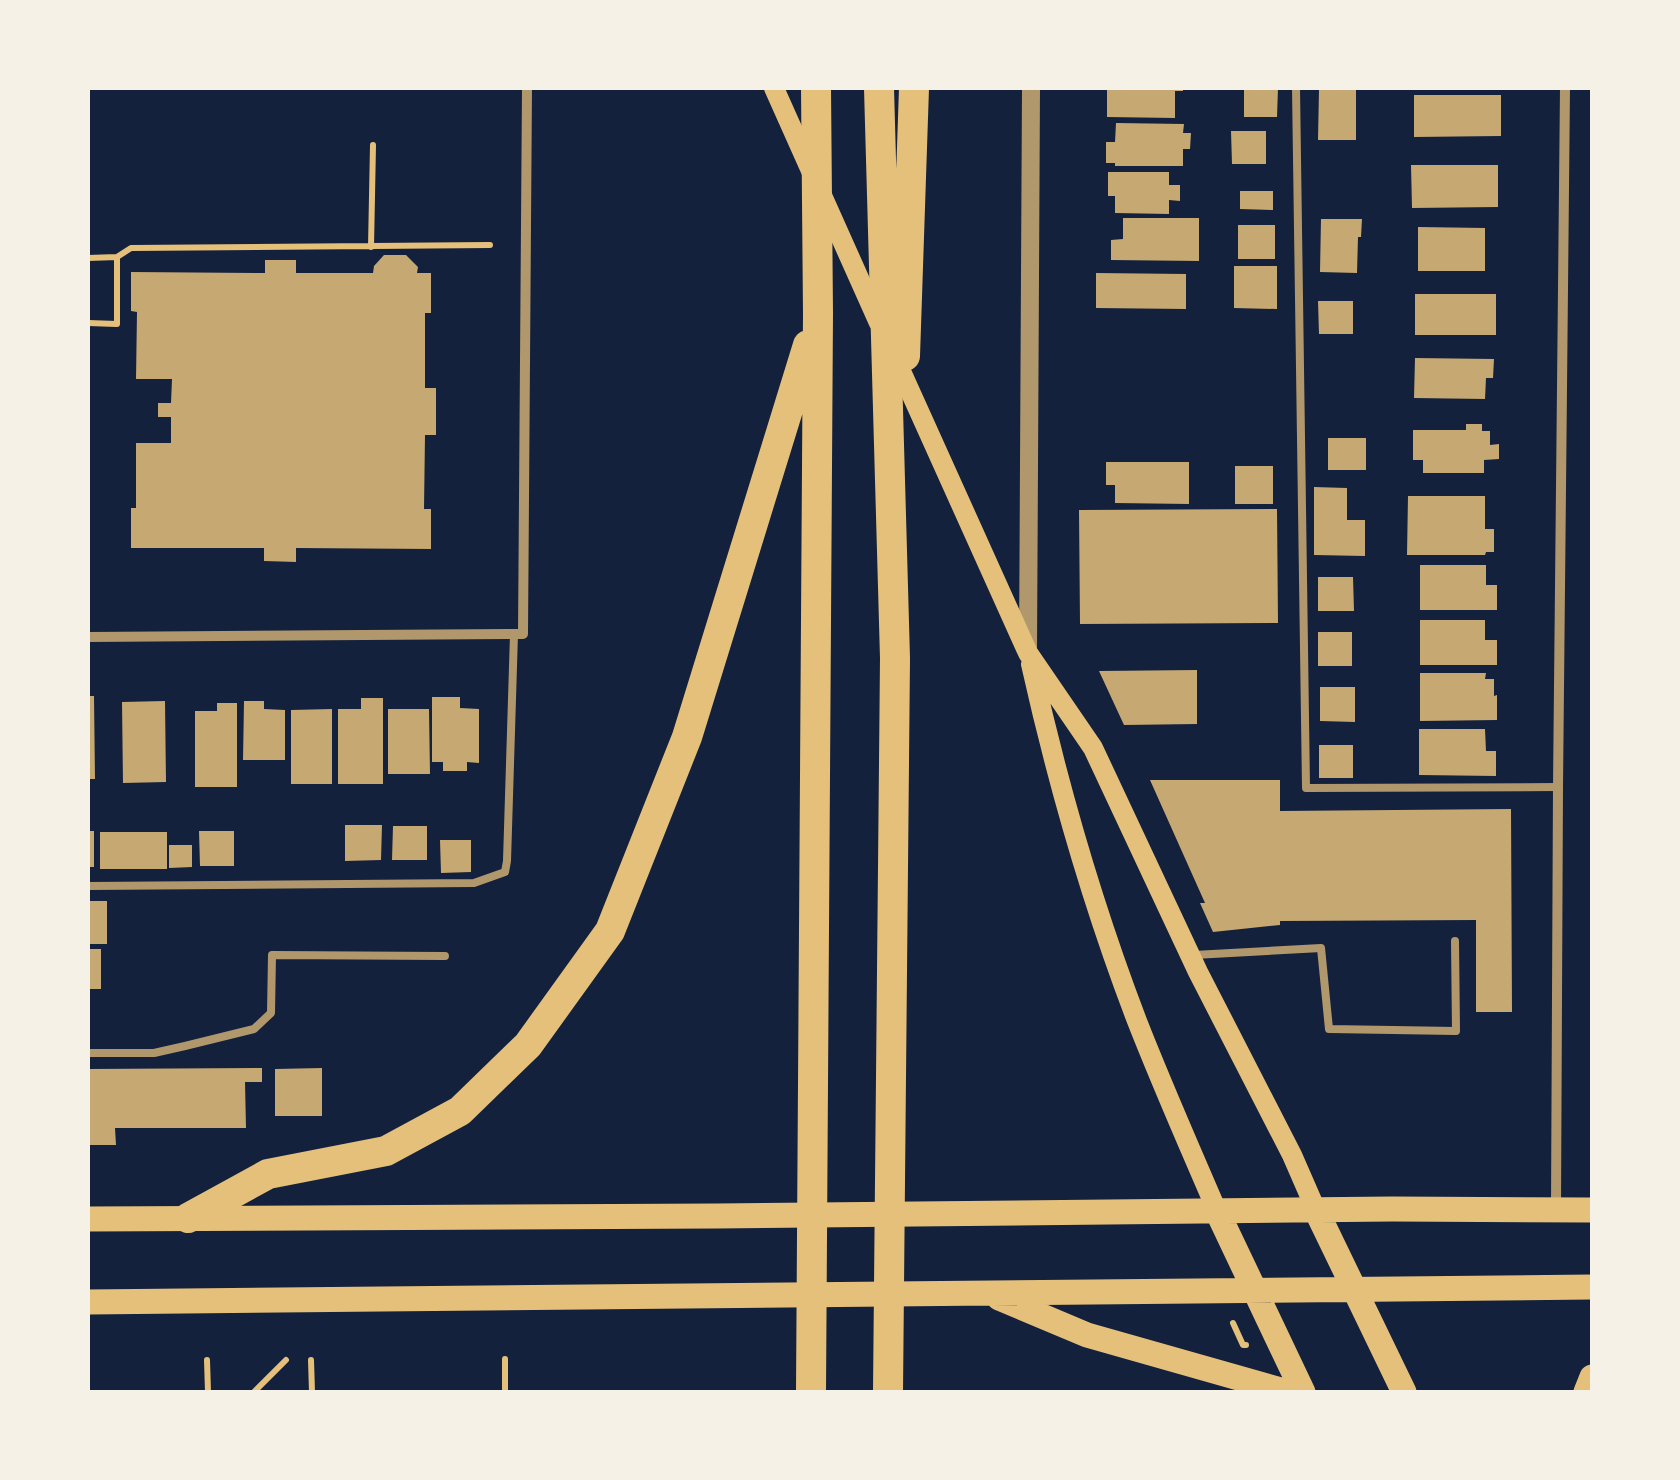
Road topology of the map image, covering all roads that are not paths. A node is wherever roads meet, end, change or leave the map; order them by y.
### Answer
1 (527, 88) edge
2 (774, 88) edge
3 (816, 88) edge
4 (879, 88) edge
5 (914, 88) edge
6 (1030, 88) edge
7 (1296, 88) edge
8 (1565, 88) edge
9 (818, 313) junction
10 (514, 634) junction
11 (88, 637) edge
12 (1028, 653) junction
13 (896, 658) junction
14 (1558, 787) junction
15 (88, 886) edge
16 (1454, 941) dead end
17 (1190, 955) junction
18 (446, 956) dead end
19 (88, 1053) edge
20 (1218, 1210) junction
21 (1316, 1210) junction
22 (1592, 1210) edge
23 (1556, 1211) junction
24 (188, 1218) junction
25 (88, 1219) edge
26 (1592, 1287) edge
27 (1352, 1289) junction
28 (1256, 1290) junction
29 (990, 1294) junction
30 (88, 1302) edge
31 (1592, 1378) edge
32 (810, 1392) edge
33 (888, 1392) edge
34 (1288, 1392) edge
35 (1303, 1392) edge
36 (1404, 1392) edge
37 (1586, 1392) edge

1 - 10 street
2 - 12 main road
3 - 9 highway
4 - 13 highway
5 - 13 highway
6 - 12 street
7 - 14 lane
8 - 14 street
9 - 24 highway
9 - 32 highway
10 - 11 street
10 - 15 lane
12 - 17 main road
12 - 20 main road
13 - 33 highway
14 - 23 street
16 - 17 lane
17 - 21 main road
18 - 19 lane
20 - 21 main road
20 - 24 main road
20 - 28 main road
21 - 23 main road
21 - 27 main road
22 - 23 main road
24 - 25 main road
26 - 27 main road
27 - 28 main road
27 - 36 main road
28 - 29 main road
28 - 35 main road
29 - 30 main road
29 - 34 main road
31 - 37 main road

